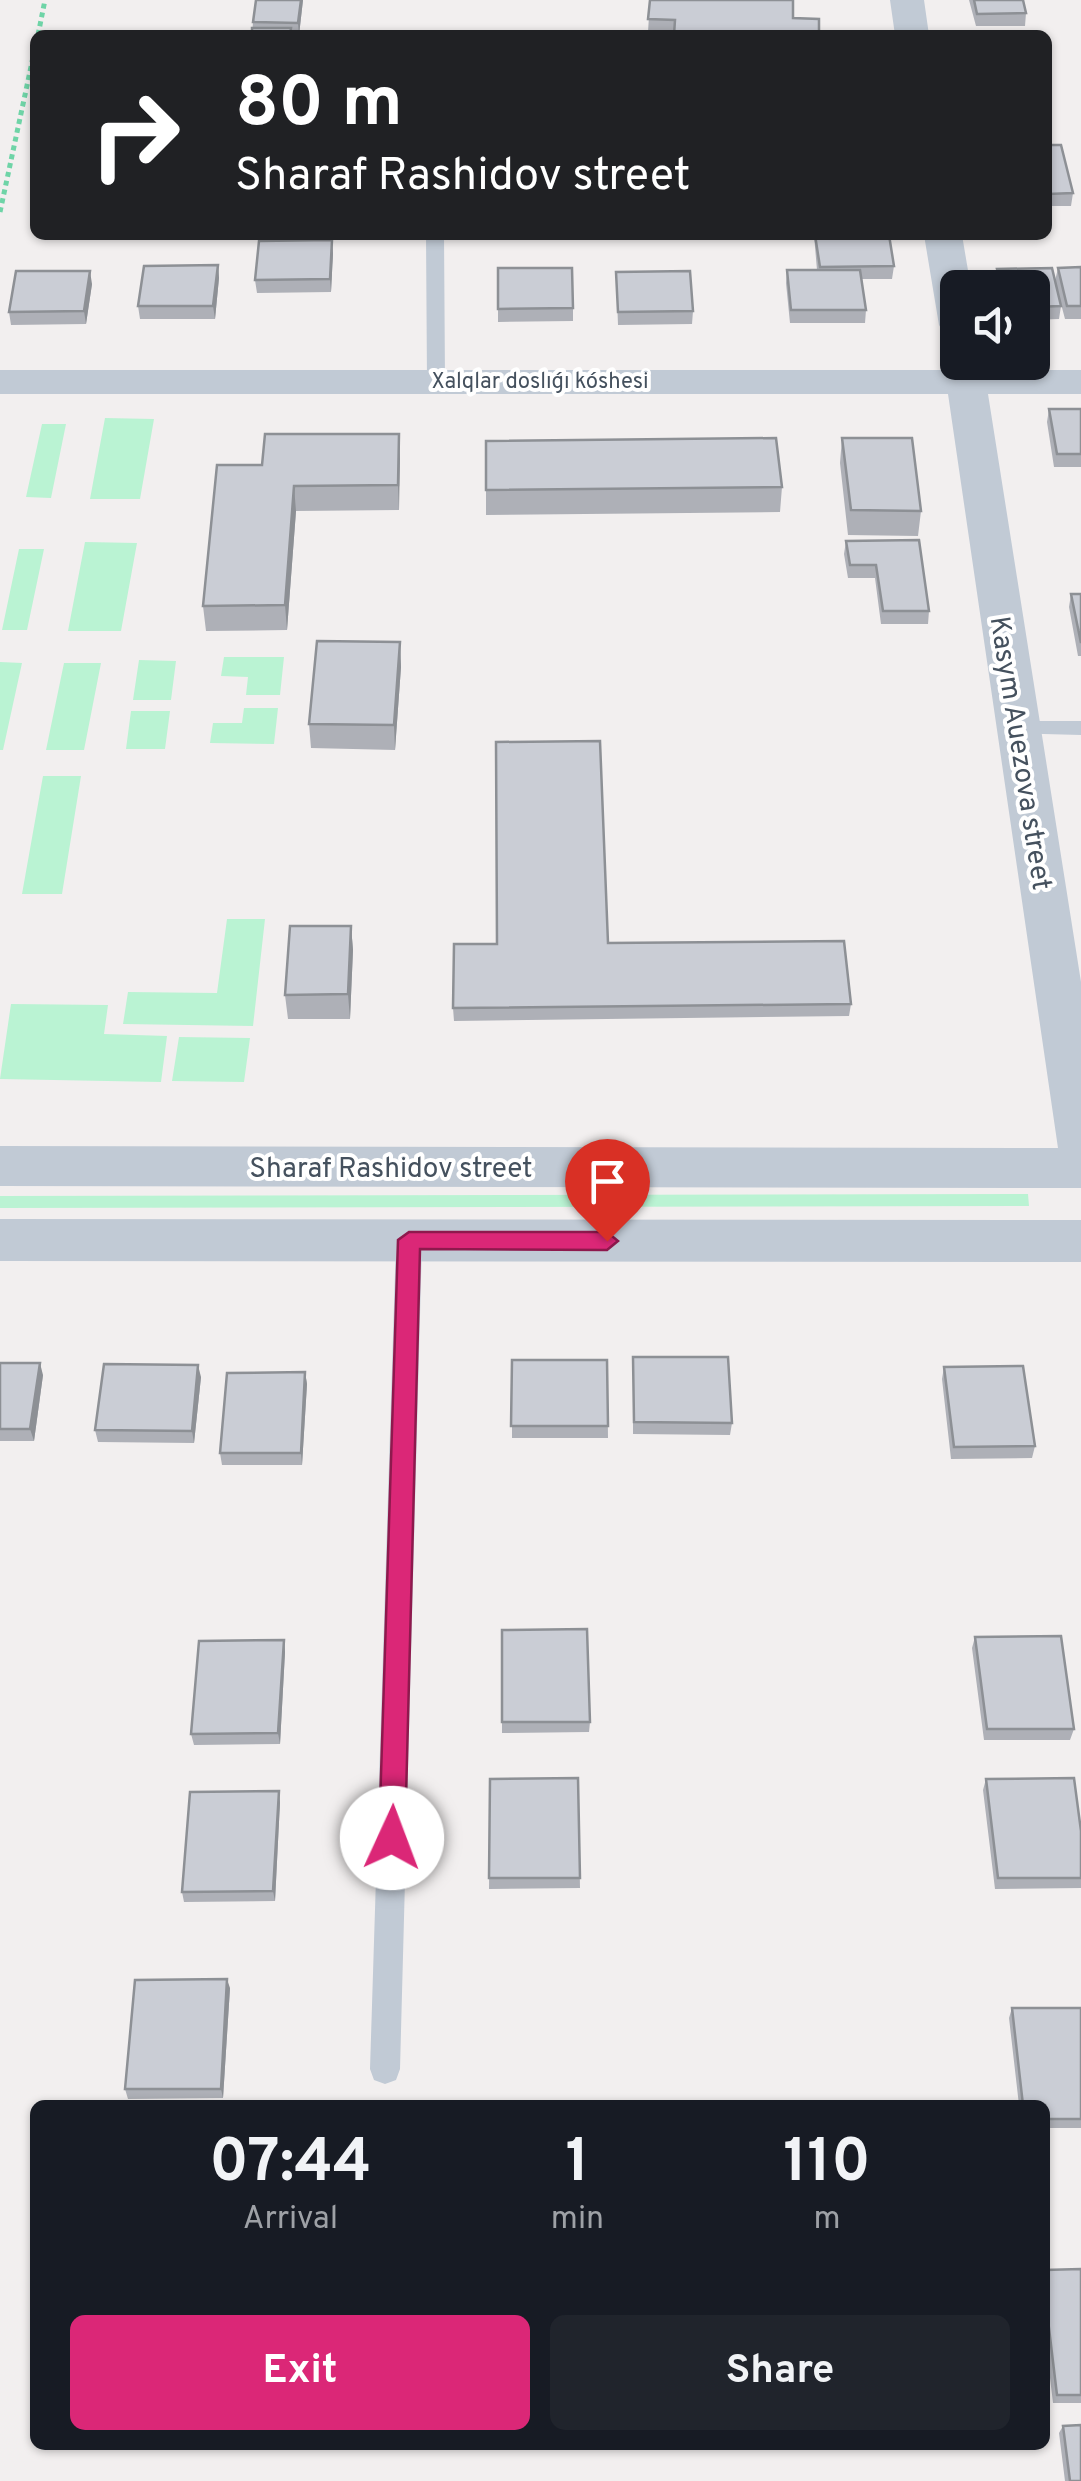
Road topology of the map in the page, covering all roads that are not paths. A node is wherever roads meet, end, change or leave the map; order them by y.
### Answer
1 (906, 0) edge
2 (911, 30) edge
3 (435, 240) edge
4 (944, 240) edge
5 (949, 270) edge
6 (940, 372) edge
7 (436, 379) junction
8 (1050, 379) edge
9 (965, 380) edge
10 (0, 382) edge
11 (1081, 382) edge
12 (1018, 728) junction
13 (1081, 728) edge
14 (1081, 1144) edge
15 (0, 1166) edge
16 (1081, 1168) edge
17 (0, 1240) edge
18 (409, 1240) junction
19 (1081, 1241) edge
20 (386, 2069) dead end

1 - 2 street
3 - 7 lane
4 - 5 street
6 - 7 street, Xalqlar doslıǵı kóshesi
7 - 10 street, Xalqlar doslıǵı kóshesi
8 - 11 street, Xalqlar doslıǵı kóshesi
9 - 12 street, Kasym Auezova street
12 - 13 lane
12 - 14 street, Kasym Auezova street
15 - 16 street, Sharaf Rashidov street
17 - 18 street
18 - 19 street
18 - 20 lane

